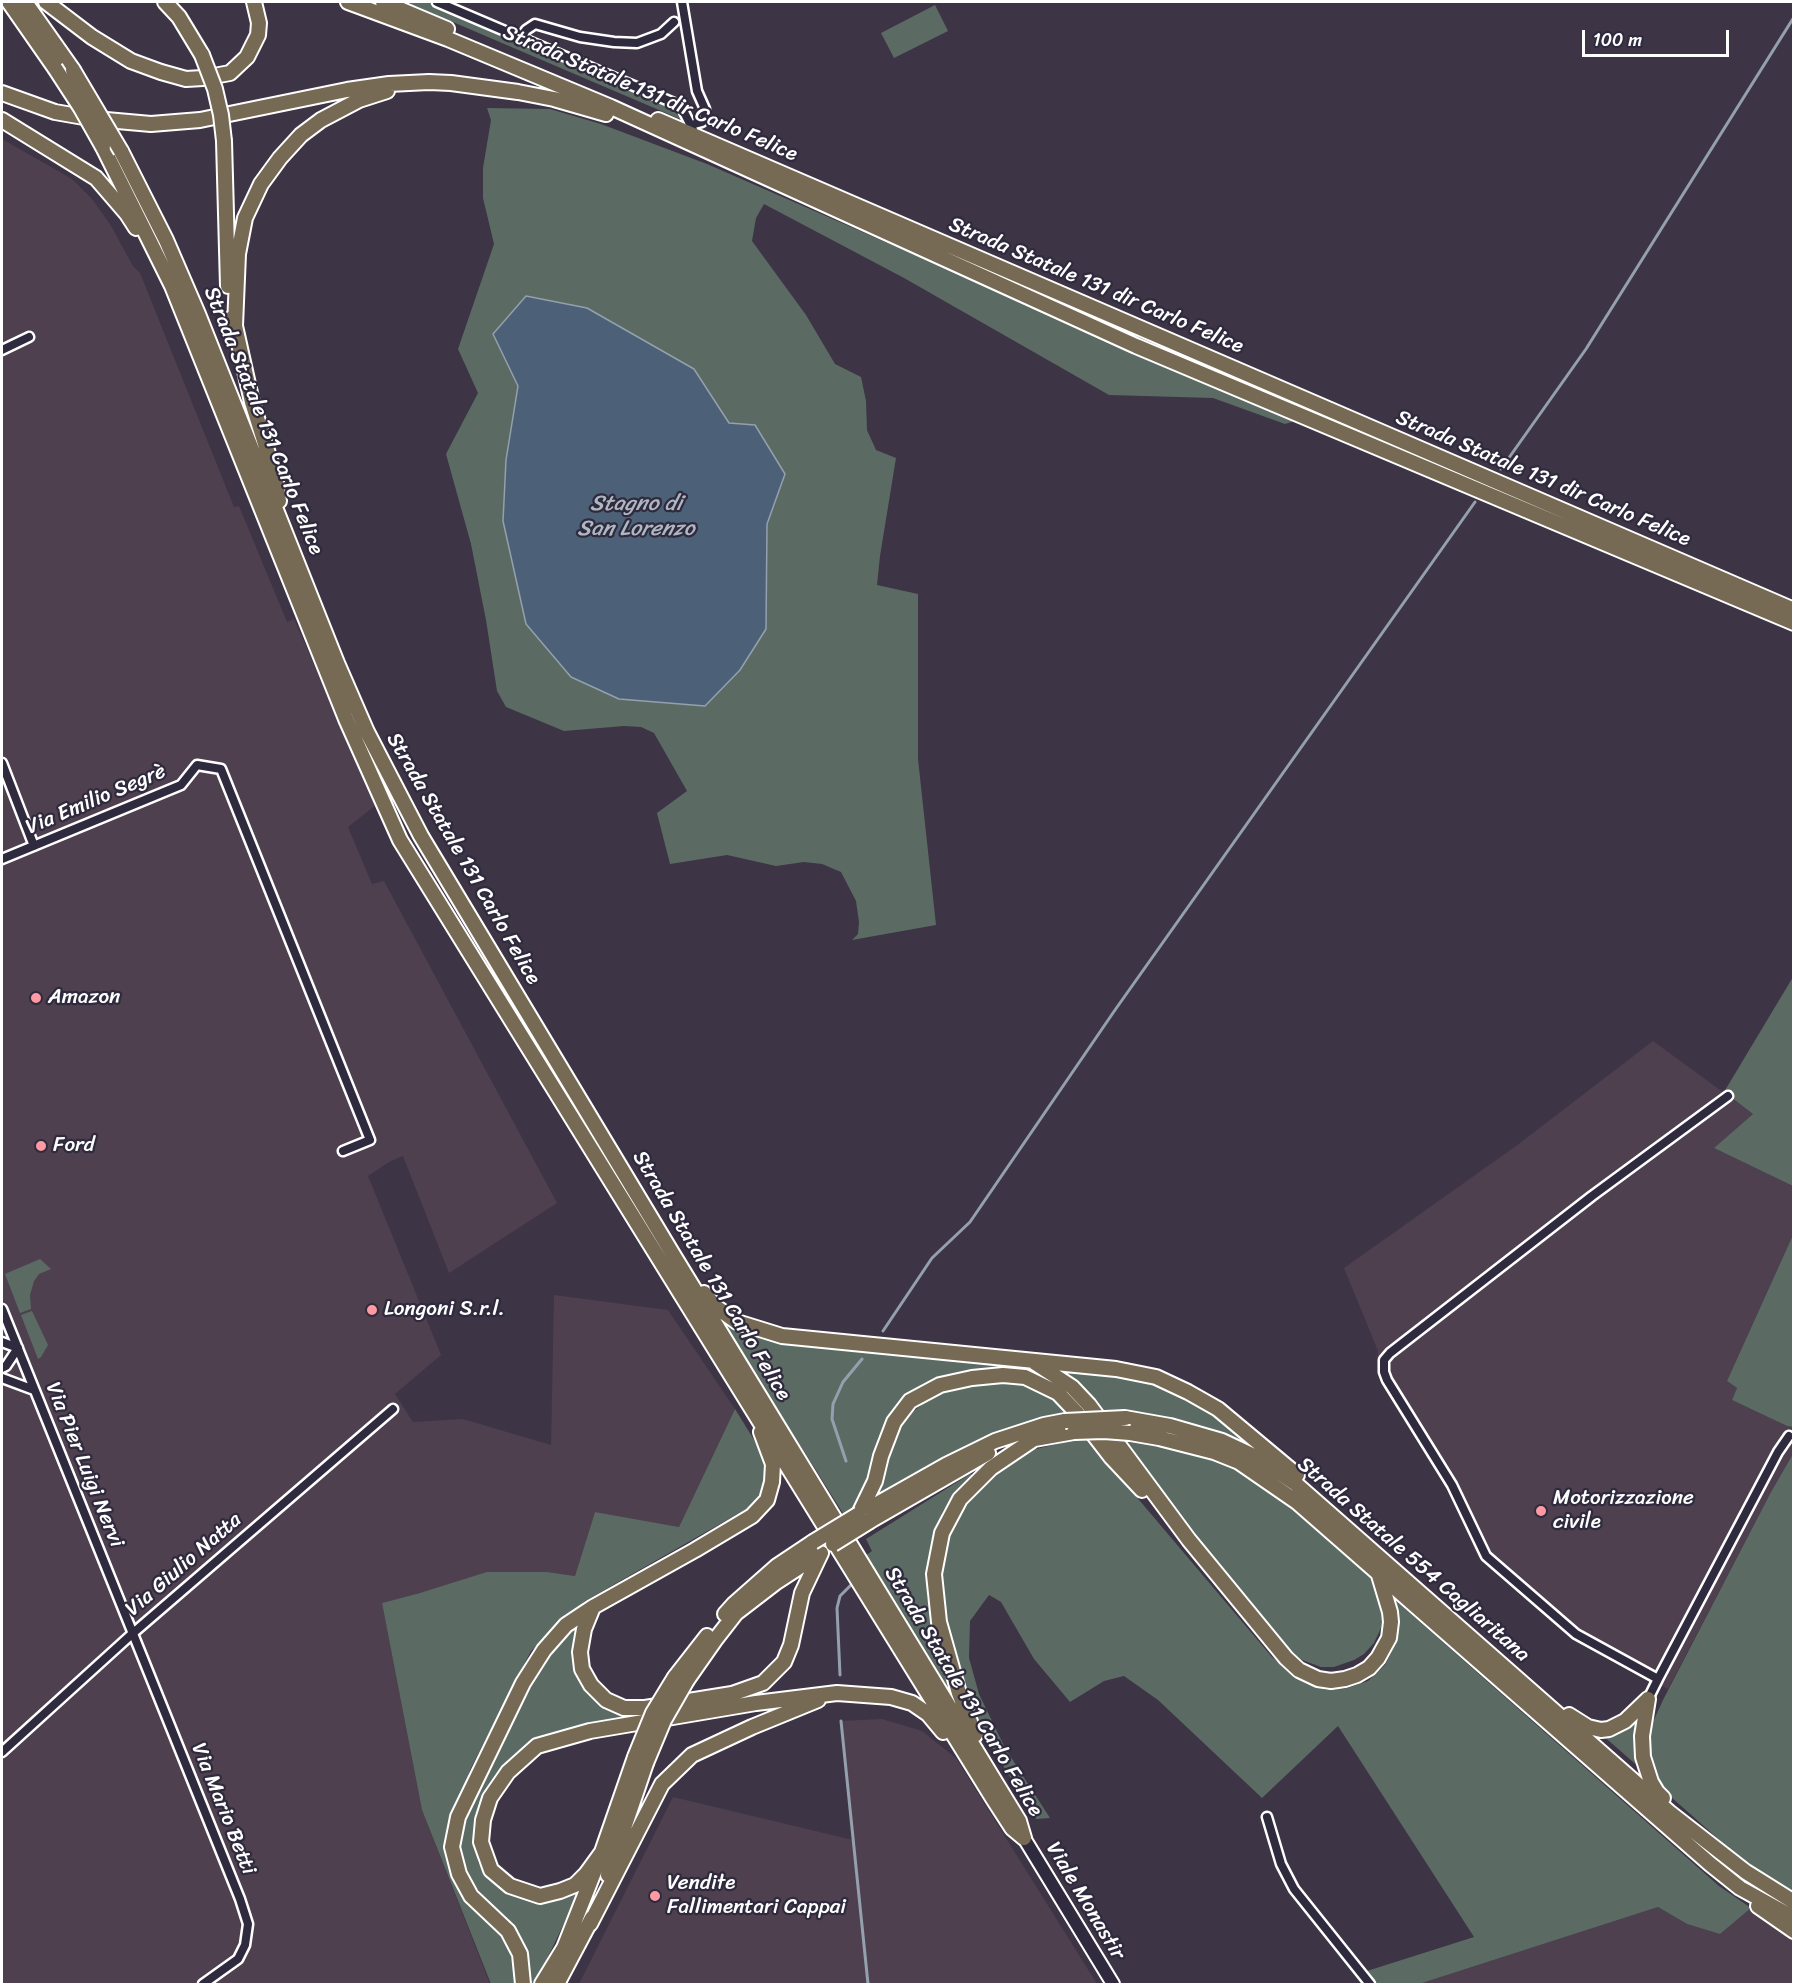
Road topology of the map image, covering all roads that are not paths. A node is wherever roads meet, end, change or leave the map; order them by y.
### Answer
1 (9, 2) edge
2 (25, 2) edge
3 (46, 2) edge
4 (165, 2) edge
5 (254, 2) edge
6 (348, 2) edge
7 (382, 2) edge
8 (437, 2) edge
9 (682, 2) edge
10 (674, 22) dead end
11 (520, 38) junction
12 (476, 87) junction
13 (2, 93) edge
14 (2, 120) edge
15 (694, 131) junction
16 (669, 135) junction
17 (236, 326) junction
18 (29, 336) dead end
19 (2, 350) edge
20 (254, 494) junction
21 (282, 522) junction
22 (1794, 610) edge
23 (1794, 623) edge
24 (2, 763) edge
25 (34, 846) junction
26 (2, 859) edge
27 (1728, 1096) dead end
28 (343, 1151) dead end
29 (672, 1253) junction
30 (2, 1309) edge
31 (2, 1342) edge
32 (18, 1348) junction
33 (1030, 1360) junction
34 (2, 1368) edge
35 (2, 1378) edge
36 (34, 1390) junction
37 (752, 1406) junction
38 (393, 1409) dead end
39 (1070, 1427) junction
40 (1789, 1436) dead end
41 (1037, 1437) junction
42 (1333, 1515) junction
43 (864, 1518) junction
44 (1189, 1540) junction
45 (817, 1547) junction
46 (1378, 1572) junction
47 (593, 1607) junction
48 (132, 1634) junction
49 (1658, 1679) junction
50 (837, 1693) junction
51 (1648, 1699) junction
52 (1557, 1714) junction
53 (2, 1752) edge
54 (641, 1760) junction
55 (999, 1798) junction
56 (1669, 1812) junction
57 (1267, 1817) dead end
58 (1024, 1838) joint
59 (602, 1852) junction
60 (1740, 1888) junction
61 (1794, 1902) edge
62 (1794, 1918) edge
63 (590, 1924) junction
64 (1794, 1931) edge
65 (1369, 1982) edge
66 (203, 1984) edge
67 (523, 1984) edge
68 (542, 1984) edge
69 (556, 1984) edge
70 (1113, 1984) edge

1 - 20 highway, Strada Statale 131 Carlo Felice, bridge
2 - 21 highway, Strada Statale 131 Carlo Felice, bridge
3 - 5 highway
4 - 17 highway, bridge
6 - 16 highway
7 - 15 highway, Strada Statale 131 dir Carlo Felice
8 - 11 street
9 - 15 street
10 - 11 street
11 - 15 street
12 - 13 highway
12 - 16 highway
12 - 17 highway
14 - 20 highway
15 - 22 highway, Strada Statale 131 dir Carlo Felice
16 - 23 highway, Strada Statale 131 dir Carlo Felice
17 - 21 highway
18 - 19 street
20 - 37 highway, Strada Statale 131 Carlo Felice
21 - 29 highway, Strada Statale 131 Carlo Felice
24 - 25 street
25 - 26 street, Via Emilio Segrè
25 - 28 street, Via Emilio Segrè
27 - 49 street
29 - 33 highway
29 - 55 highway, Strada Statale 131 Carlo Felice
30 - 32 street, Via Pier Luigi Nervi
31 - 32 street
32 - 34 street
32 - 36 street, Via Pier Luigi Nervi
33 - 42 highway
33 - 44 highway
35 - 36 street
36 - 48 street, Via Pier Luigi Nervi
37 - 47 highway
37 - 55 highway, Strada Statale 131 Carlo Felice
38 - 48 street, Via Giulio Natta
39 - 41 highway, Strada Statale 554 Cagliaritana
39 - 42 highway, Strada Statale 554 Cagliaritana, bridge
39 - 43 highway, Strada Statale 554 Cagliaritana
39 - 46 highway, Strada Statale 554 Cagliaritana, bridge
40 - 49 street
41 - 43 highway, Strada Statale 554 Cagliaritana
41 - 55 highway
42 - 52 highway, Strada Statale 554 Cagliaritana
43 - 44 highway
43 - 45 highway, Strada Statale 554 Cagliaritana, bridge
43 - 45 highway, Strada Statale 554 Cagliaritana, bridge
44 - 46 highway
45 - 47 highway
45 - 54 highway, Strada Statale 554 Cagliaritana, bridge
46 - 60 highway, Strada Statale 554 Cagliaritana
47 - 67 highway
48 - 53 street, Via Giulio Natta
48 - 66 street, Via Mario Betti
49 - 51 street
50 - 55 highway
50 - 59 highway
50 - 63 highway
51 - 52 highway
51 - 56 highway
52 - 56 highway, Strada Statale 554 Cagliaritana
54 - 59 highway, Strada Statale 554 Cagliaritana
54 - 63 highway, Strada Statale 554 Cagliaritana
55 - 58 highway, Strada Statale 131 Carlo Felice
56 - 61 highway, Strada Statale 554 Cagliaritana
57 - 65 street
58 - 70 main road, Viale Monastir
59 - 68 highway, Strada Statale 554 Cagliaritana
60 - 62 highway, Strada Statale 554 Cagliaritana
60 - 64 highway
63 - 69 highway, Strada Statale 554 Cagliaritana

